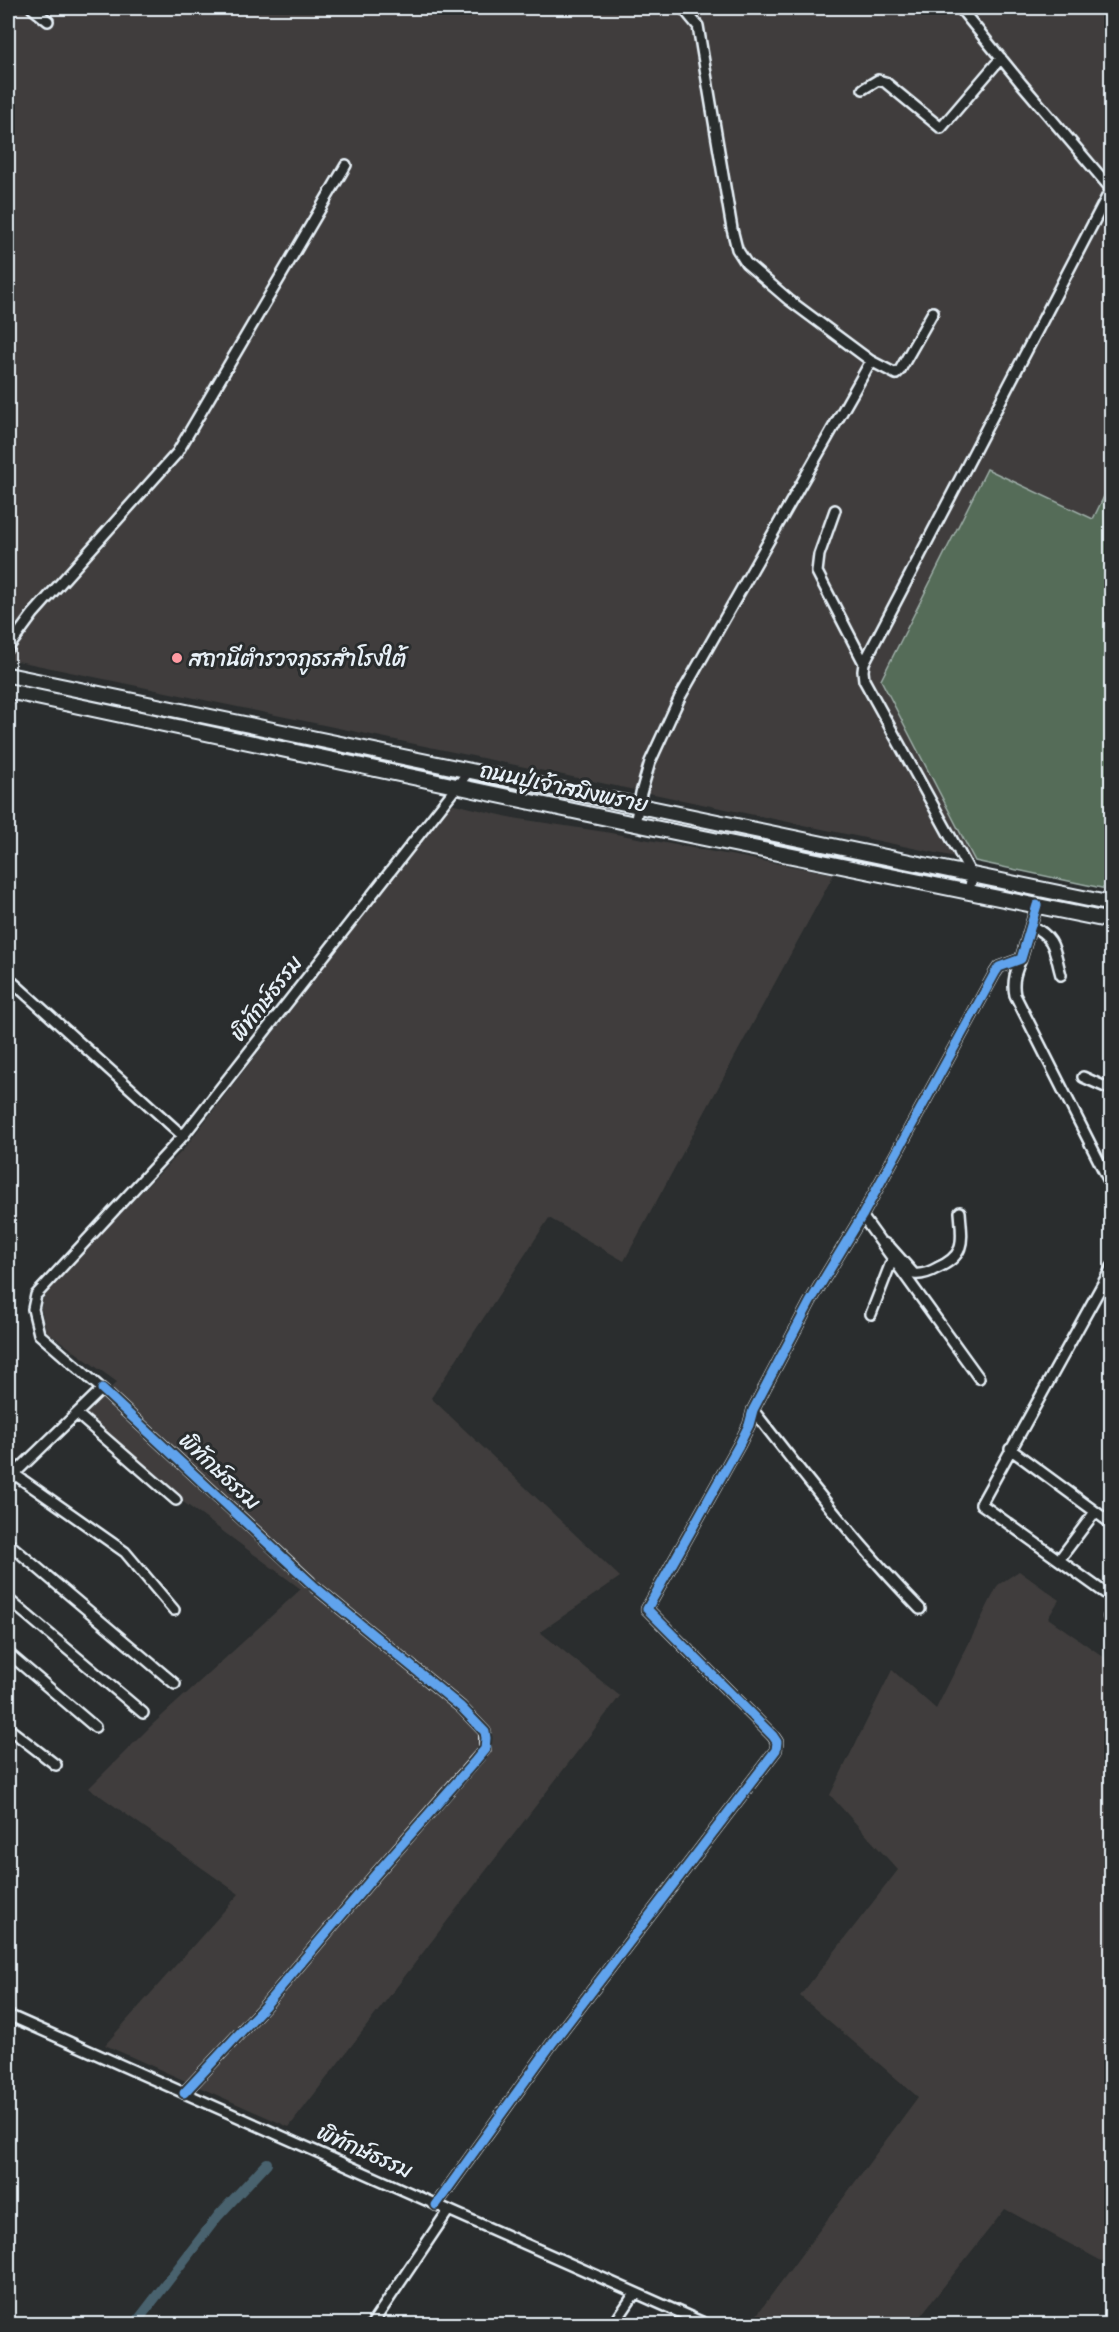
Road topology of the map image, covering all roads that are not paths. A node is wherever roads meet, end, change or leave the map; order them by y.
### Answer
1 (32, 8) edge
2 (683, 8) edge
3 (960, 8) edge
4 (48, 21) dead end
5 (1001, 58) junction
6 (863, 89) dead end
7 (346, 165) dead end
8 (1111, 190) edge
9 (933, 312) dead end
10 (871, 362) junction
11 (835, 510) dead end
12 (8, 648) edge
13 (864, 663) junction
14 (8, 675) edge
15 (8, 692) edge
16 (160, 708) junction
17 (157, 722) junction
18 (469, 771) junction
19 (457, 786) junction
20 (639, 807) junction
21 (635, 824) junction
22 (972, 876) junction
23 (969, 891) junction
24 (1112, 904) edge
25 (1037, 905) junction
26 (1112, 921) edge
27 (1031, 926) junction
28 (1021, 959) junction
29 (1061, 975) dead end
30 (8, 978) edge
31 (1083, 1077) dead end
32 (1112, 1090) edge
33 (183, 1136) junction
34 (1112, 1187) edge
35 (960, 1212) dead end
36 (862, 1216) junction
37 (879, 1242) junction
38 (892, 1260) junction
39 (1112, 1267) edge
40 (871, 1314) dead end
41 (979, 1378) dead end
42 (102, 1389) junction
43 (753, 1410) junction
44 (77, 1414) junction
45 (1010, 1449) junction
46 (11, 1477) edge
47 (176, 1500) dead end
48 (1095, 1512) junction
49 (1112, 1524) edge
50 (8, 1543) edge
51 (1059, 1560) junction
52 (1112, 1598) edge
53 (8, 1599) edge
54 (920, 1609) dead end
55 (174, 1610) dead end
56 (8, 1653) edge
57 (175, 1684) dead end
58 (143, 1713) dead end
59 (95, 1727) dead end
60 (8, 1728) edge
61 (56, 1765) dead end
62 (8, 2017) edge
63 (184, 2093) junction
64 (436, 2205) junction
65 (448, 2211) junction
66 (634, 2293) junction
67 (372, 2325) edge
68 (614, 2325) edge
69 (706, 2325) edge

1 - 4 street
2 - 10 street
3 - 5 street
5 - 6 street
5 - 8 street
7 - 12 street
8 - 13 street
9 - 10 street
10 - 20 street
11 - 13 street
13 - 22 street
14 - 16 main road, ถนนปู่เจ้าสมิงพราย
15 - 17 main road, ถนนปู่เจ้าสมิงพราย
16 - 17 main road
16 - 18 main road, ถนนปู่เจ้าสมิงพราย
17 - 19 main road, ถนนปู่เจ้าสมิงพราย
18 - 19 street, พิทักษ์ธรรม
18 - 20 main road, ถนนปู่เจ้าสมิงพราย
19 - 21 main road, ถนนปู่เจ้าสมิงพราย
19 - 33 street, พิทักษ์ธรรม
20 - 21 street
20 - 22 main road, ถนนปู่เจ้าสมิงพราย
21 - 23 main road, ถนนปู่เจ้าสมิงพราย
22 - 23 street
22 - 24 main road, ถนนปู่เจ้าสมิงพราย
23 - 25 main road, ถนนปู่เจ้าสมิงพราย
25 - 26 main road, ถนนปู่เจ้าสมิงพราย
25 - 27 street
27 - 28 street
27 - 29 street
28 - 34 street
28 - 36 street
30 - 33 street
31 - 32 street
33 - 42 street, พิทักษ์ธรรม
35 - 37 street
36 - 37 street
36 - 43 street
37 - 38 street
38 - 40 street
38 - 41 street
39 - 45 street
42 - 44 street
42 - 63 street, พิทักษ์ธรรม
43 - 54 street
43 - 64 street
44 - 46 street
44 - 47 street
45 - 48 street
45 - 51 street
46 - 55 street
48 - 49 street
48 - 51 street
50 - 57 street
51 - 52 street
53 - 58 street
56 - 59 street
60 - 61 street
62 - 63 street, พิทักษ์ธรรม
63 - 64 street, พิทักษ์ธรรม
64 - 65 street, พิทักษ์ธรรม
65 - 66 street, พิทักษ์ธรรม
65 - 67 street
66 - 68 street
66 - 69 street, พิทักษ์ธรรม

